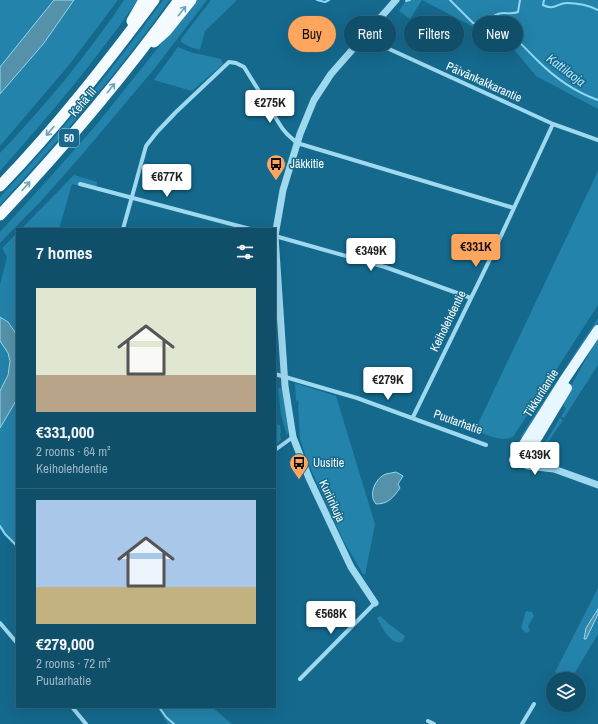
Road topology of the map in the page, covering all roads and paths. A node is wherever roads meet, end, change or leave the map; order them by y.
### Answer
1 (144, 0) edge
2 (154, 0) edge
3 (179, 0) edge
4 (191, 0) edge
5 (396, 0) edge
6 (382, 16) edge
7 (350, 52) edge
8 (396, 52) edge
9 (111, 58) junction
10 (135, 58) junction
11 (553, 124) junction
12 (598, 140) edge
13 (297, 143) junction
14 (80, 184) dead end
15 (0, 186) edge
16 (132, 197) junction
17 (514, 208) junction
18 (0, 215) edge
19 (123, 228) edge
20 (246, 228) edge
21 (276, 230) edge
22 (276, 236) edge
23 (276, 252) edge
24 (471, 298) junction
25 (598, 330) edge
26 (276, 374) edge
27 (284, 377) junction
28 (413, 417) junction
29 (293, 437) junction
30 (486, 445) dead end
31 (276, 449) edge
32 (524, 453) junction
33 (518, 462) joint
34 (554, 469) junction
35 (598, 485) edge
36 (375, 603) joint
37 (0, 623) edge
38 (16, 642) edge
39 (300, 679) dead end
40 (534, 704) dead end
41 (73, 708) edge
42 (428, 721) dead end
43 (86, 724) edge
44 (434, 724) edge
45 (522, 724) edge

1 - 9 highway
2 - 9 highway, Kehä III / 50
3 - 10 highway, Kehä III / 50
10 -> 4 highway
5 - 6 street, Kuriirikuja
7 - 13 street, Kuriirikuja
8 - 11 street, Päivänkakkarantie
9 -> 15 highway, Kehä III / 50
18 -> 10 highway, Kehä III / 50
11 - 12 street, Päivänkakkarantie
11 - 17 street, Keiholehdentie
13 - 16 street
13 - 17 street
13 - 21 street, Kuriirikuja
14 - 16 street
16 - 19 street
16 - 20 street
17 - 24 street, Keiholehdentie
22 - 24 street
23 - 27 street, Kuriirikuja
24 - 28 street, Keiholehdentie
25 - 32 main road, Tikkurilantie
26 - 27 street
27 - 28 street, Puutarhatie
27 - 29 street, Kuriirikuja
28 - 30 street, Puutarhatie
29 - 31 street
29 - 36 street, Kuriirikuja
32 - 33 main road, Tikkurilantie
32 - 34 street
33 - 34 street
34 - 35 street
36 - 39 street
37 - 38 street
40 - 45 street
41 - 43 street
42 - 44 street

